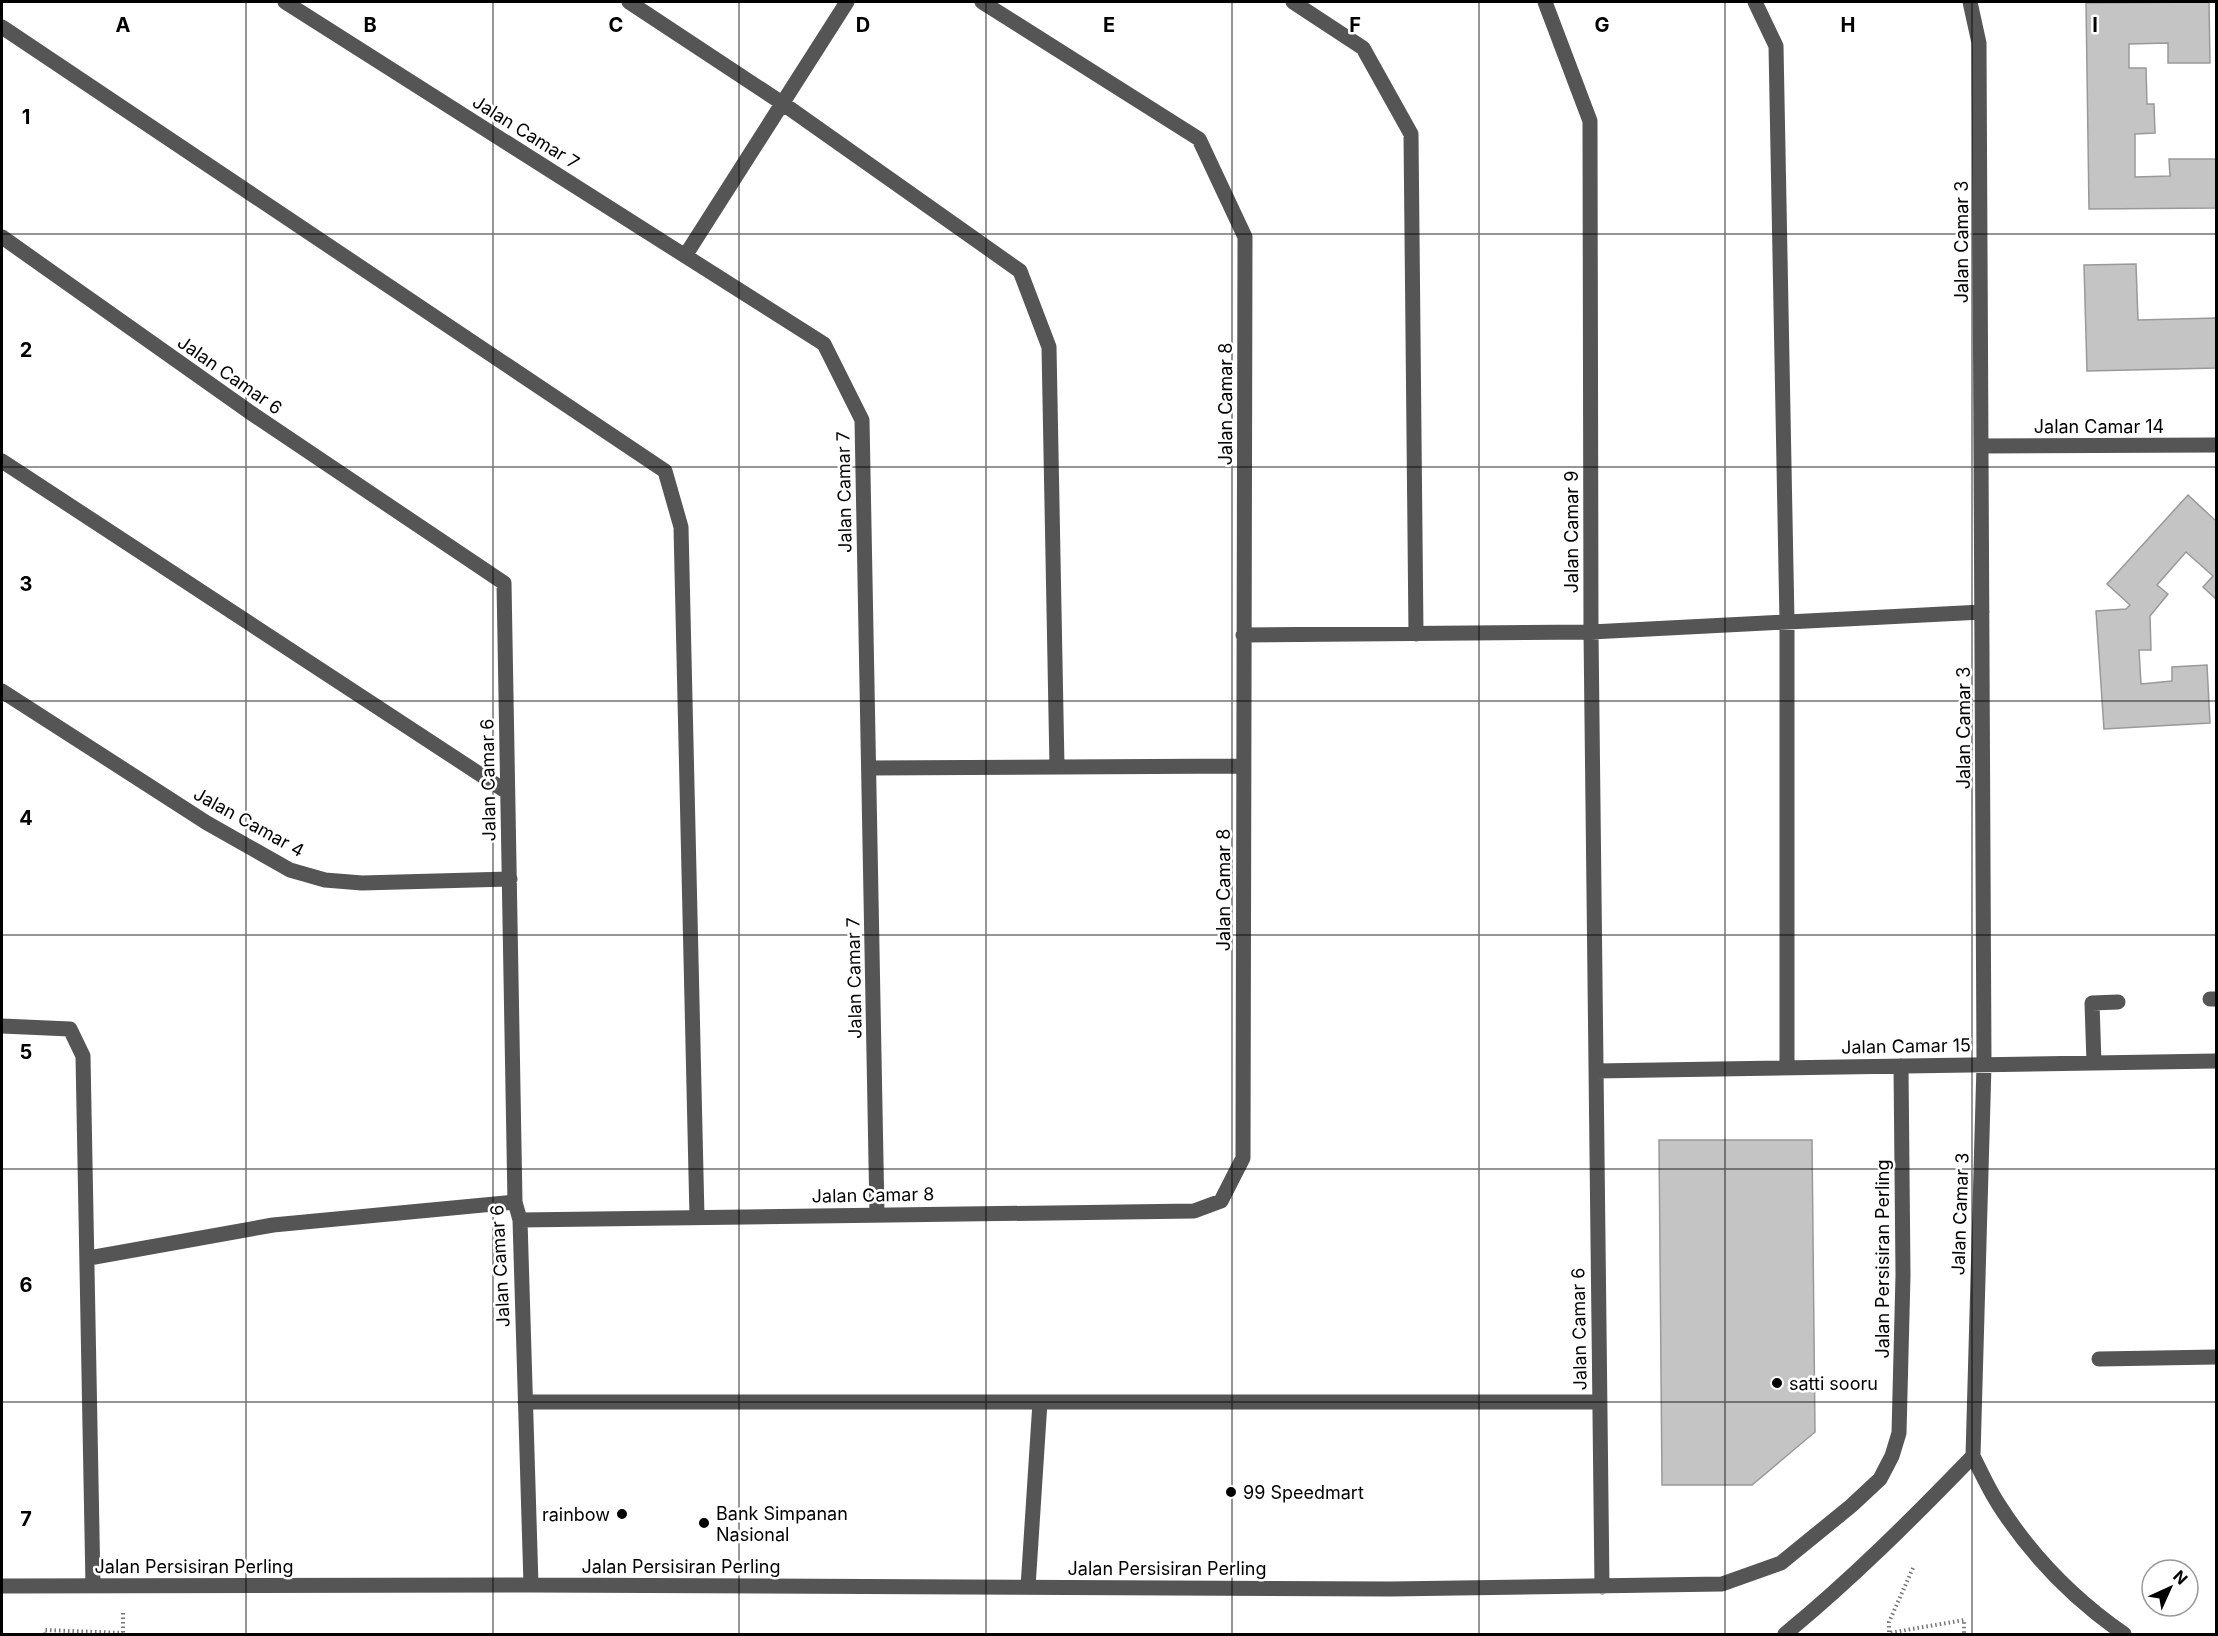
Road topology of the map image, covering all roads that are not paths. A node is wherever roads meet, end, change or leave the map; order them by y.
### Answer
1 (285, 2) edge
2 (629, 2) edge
3 (847, 2) edge
4 (982, 2) edge
5 (1293, 2) edge
6 (1545, 2) edge
7 (1755, 2) edge
8 (1970, 2) edge
9 (2, 27) edge
10 (782, 103) junction
11 (2, 237) edge
12 (685, 256) junction
13 (1981, 446) junction
14 (2217, 446) edge
15 (2, 461) edge
16 (1982, 612) junction
17 (1787, 622) junction
18 (1591, 632) junction
19 (1416, 634) junction
20 (1243, 635) junction
21 (2, 691) edge
22 (1243, 766) junction
23 (1057, 767) junction
24 (869, 768) junction
25 (507, 792) junction
26 (510, 879) junction
27 (2118, 1002) dead end
28 (2, 1026) edge
29 (2217, 1061) edge
30 (2094, 1063) junction
31 (1984, 1065) junction
32 (1901, 1066) junction
33 (1787, 1068) junction
34 (1596, 1071) junction
35 (516, 1202) junction
36 (877, 1214) junction
37 (697, 1217) junction
38 (520, 1220) junction
39 (89, 1258) junction
40 (2217, 1357) edge
41 (2098, 1359) dead end
42 (525, 1402) junction
43 (1040, 1402) junction
44 (1600, 1402) junction
45 (1973, 1456) junction
46 (531, 1585) junction
47 (2, 1586) edge
48 (93, 1586) junction
49 (1028, 1587) junction
50 (1602, 1587) junction
51 (1785, 1635) edge
52 (2124, 1635) edge

1 - 12 street, Jalan Camar 7
2 - 10 street
3 - 10 street
4 - 20 street, Jalan Camar 8
5 - 19 street
6 - 18 street, Jalan Camar 9
7 - 17 street
8 - 13 street, Jalan Camar 3
9 - 37 street
10 - 12 street
10 - 23 street
11 - 25 street, Jalan Camar 6
12 - 24 street, Jalan Camar 7
13 - 14 street, Jalan Camar 14
13 - 16 street, Jalan Camar 3
15 - 25 street
16 - 17 street
16 - 31 street, Jalan Camar 3
17 - 18 street
17 - 33 street
18 - 19 street
18 - 34 street, Jalan Camar 9
19 - 20 street
20 - 22 street, Jalan Camar 8
21 - 26 street, Jalan Camar 4
22 - 23 street
22 - 36 street, Jalan Camar 8
23 - 24 street
24 - 36 street, Jalan Camar 7
25 - 26 street, Jalan Camar 6
26 - 35 street, Jalan Camar 6
27 - 30 street
28 - 39 street
29 - 30 street, Jalan Camar 15
30 - 31 street, Jalan Camar 15
31 - 32 street, Jalan Camar 15
31 - 45 street, Jalan Camar 3
32 - 33 street, Jalan Camar 15
32 - 50 street, Jalan Persisiran Perling
33 - 34 street, Jalan Camar 15
34 - 44 street, Jalan Camar 6
35 - 38 street, Jalan Camar 6
35 - 39 street
36 - 37 street, Jalan Camar 8
37 - 38 street, Jalan Camar 8
38 - 42 street, Jalan Camar 6
39 - 48 street
40 - 41 street
42 - 43 street
42 - 46 street, Jalan Camar 6
43 - 44 street
43 - 49 street
44 - 50 street, Jalan Camar 6
45 - 51 street
45 - 52 street, Jalan Camar 3
46 - 48 street, Jalan Persisiran Perling
46 - 49 street, Jalan Persisiran Perling
47 - 48 street, Jalan Persisiran Perling
49 - 50 street, Jalan Persisiran Perling

